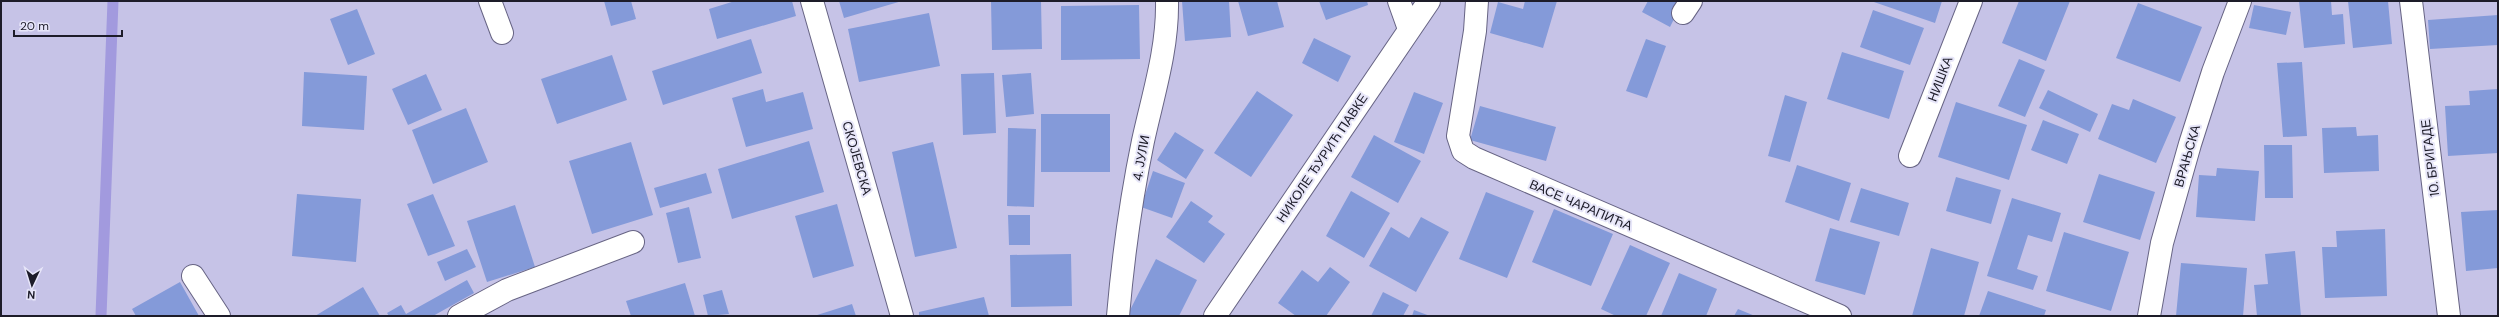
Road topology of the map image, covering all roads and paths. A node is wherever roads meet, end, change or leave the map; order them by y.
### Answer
1 (490, 1) edge
2 (812, 1) edge
3 (1167, 1) edge
4 (1399, 1) edge
5 (1429, 1) edge
6 (1476, 1) edge
7 (1971, 1) edge
8 (2240, 1) edge
9 (2411, 1) edge
10 (1410, 29) junction
11 (502, 33) dead end
12 (1910, 156) dead end
13 (633, 242) dead end
14 (193, 276) dead end
15 (218, 316) edge
16 (459, 316) edge
17 (902, 316) edge
18 (1118, 316) edge
19 (1216, 316) edge
20 (1840, 316) edge
21 (2149, 316) edge
22 (2449, 316) edge

1 - 11 street
2 - 17 street, СКОЈЕВСКА
3 - 18 street, 4. ЈУЛИ
4 - 10 street
5 - 10 street, НИКОЛЕ ЂУРИЋ ПАВКЕ
6 - 20 street, ВАСЕ ЧАРАПИЋА
7 - 12 street, НИШКА
8 - 21 street, ВРАЊСКА
9 - 22 street, 10. БРИГАДЕ
10 - 19 street, НИКОЛЕ ЂУРИЋ ПАВКЕ
13 - 16 street
14 - 15 street

